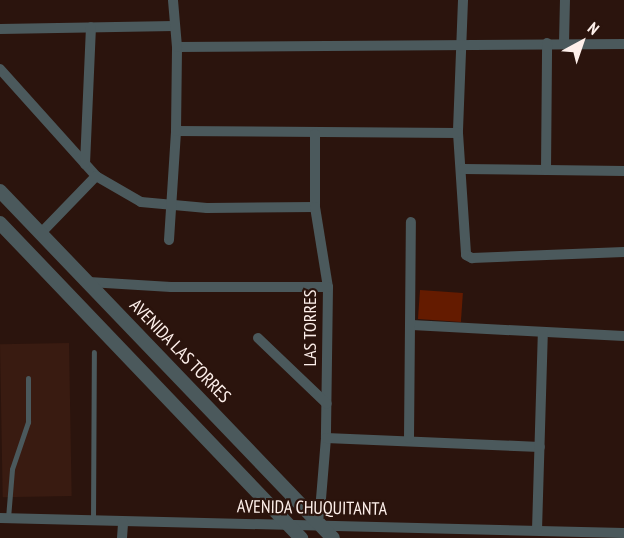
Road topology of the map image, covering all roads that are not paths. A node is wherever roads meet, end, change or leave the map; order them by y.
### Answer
1 (173, 0) edge
2 (463, 0) edge
3 (564, 0) edge
4 (174, 26) junction
5 (91, 27) junction
6 (0, 29) edge
7 (462, 43) junction
8 (547, 43) junction
9 (564, 43) junction
10 (624, 44) edge
11 (177, 47) junction
12 (0, 69) edge
13 (176, 131) junction
14 (458, 133) junction
15 (315, 134) junction
16 (86, 164) junction
17 (463, 169) junction
18 (546, 170) junction
19 (624, 171) edge
20 (96, 176) junction
21 (0, 190) edge
22 (171, 205) junction
23 (315, 207) junction
24 (411, 222) dead end
25 (0, 223) edge
26 (41, 233) junction
27 (169, 240) dead end
28 (624, 252) edge
29 (89, 282) junction
30 (328, 287) junction
31 (412, 325) junction
32 (543, 333) junction
33 (624, 336) edge
34 (258, 338) dead end
35 (94, 352) dead end
36 (28, 378) dead end
37 (327, 404) junction
38 (326, 438) junction
39 (410, 438) junction
40 (540, 447) junction
41 (4, 518) edge
42 (93, 521) junction
43 (123, 522) junction
44 (319, 524) junction
45 (288, 525) junction
46 (537, 530) junction
47 (624, 533) edge
48 (122, 538) edge
49 (301, 538) edge
50 (333, 538) edge

1 - 4 street
2 - 7 street
3 - 9 street
4 - 5 street
4 - 11 street
5 - 6 street
5 - 16 street
7 - 8 street
7 - 11 street
7 - 14 street
8 - 9 street
8 - 18 street
9 - 10 street
11 - 13 street
12 - 16 street
13 - 15 street
13 - 22 street
14 - 15 street
14 - 17 street
15 - 23 street, LAS TORRES
16 - 20 street
17 - 18 street
17 - 28 street
18 - 19 street
20 - 22 street
20 - 26 street
21 - 26 street, AVENIDA LAS TORRES
22 - 23 street
22 - 27 street
23 - 30 street, LAS TORRES
24 - 31 street
25 - 45 street
26 - 29 street, AVENIDA LAS TORRES
29 - 30 street
29 - 44 street, AVENIDA LAS TORRES
30 - 37 street, LAS TORRES
31 - 32 street
31 - 39 street
32 - 33 street
32 - 40 street
34 - 37 street
35 - 42 lane
36 - 41 lane
37 - 38 street, LAS TORRES
38 - 39 street
38 - 44 street, LAS TORRES
39 - 40 street
40 - 46 street
41 - 42 street, AVENIDA CHUQUITANTA
42 - 43 street, AVENIDA CHUQUITANTA
43 - 45 street, AVENIDA CHUQUITANTA
43 - 48 street
44 - 45 street, AVENIDA CHUQUITANTA
44 - 46 street, AVENIDA CHUQUITANTA
44 - 50 street, AVENIDA LAS TORRES
45 - 49 street
46 - 47 street, AVENIDA CHUQUITANTA

